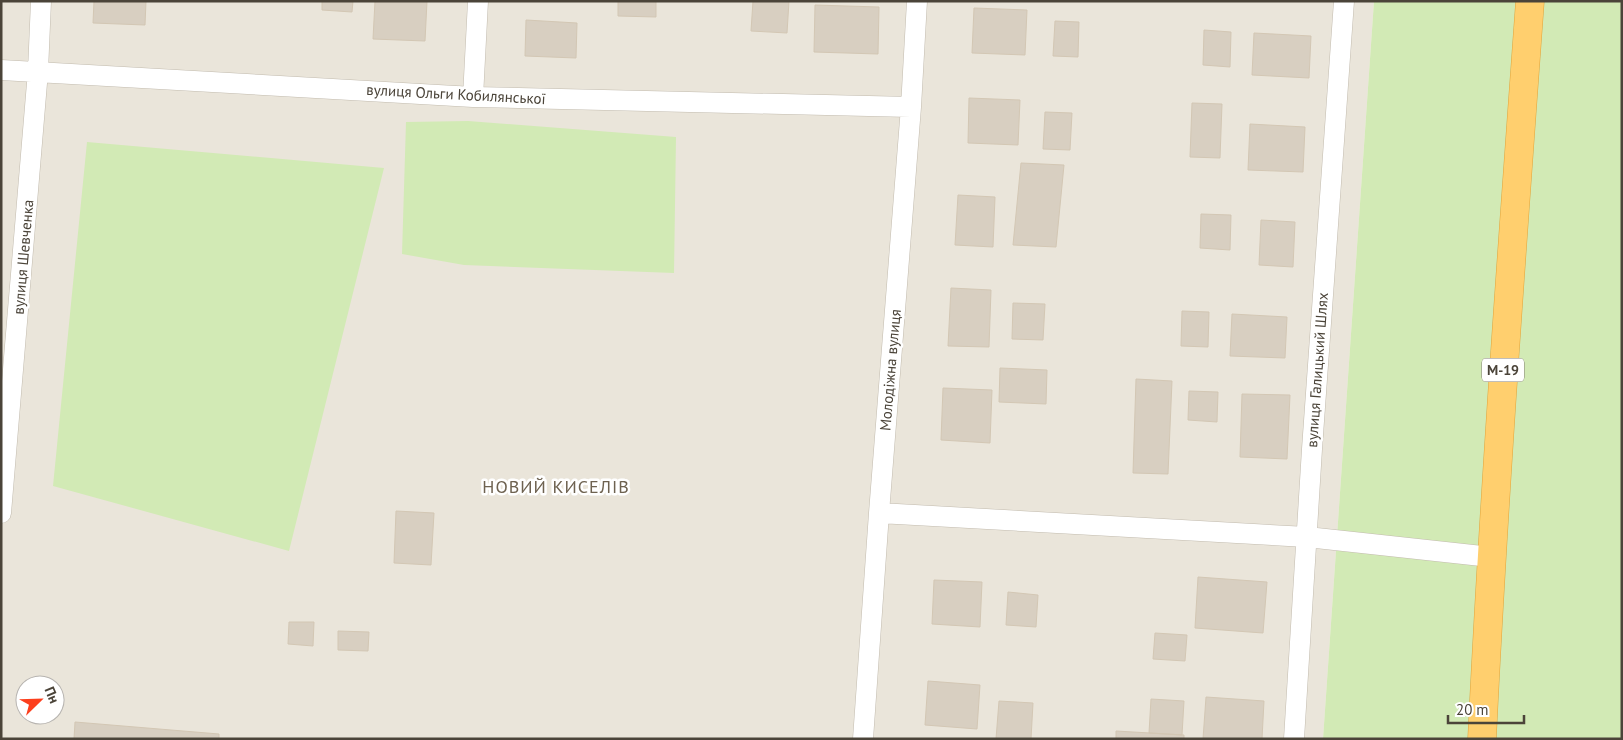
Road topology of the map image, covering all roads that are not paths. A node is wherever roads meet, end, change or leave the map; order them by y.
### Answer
1 (41, 1) edge
2 (478, 1) edge
3 (917, 1) edge
4 (1344, 1) edge
5 (1530, 1) edge
6 (1, 70) edge
7 (38, 70) junction
8 (474, 97) junction
9 (911, 107) junction
10 (1, 513) edge
11 (879, 513) junction
12 (1307, 537) junction
13 (1491, 557) junction
14 (863, 739) edge
15 (1294, 739) edge
16 (1482, 739) edge

1 - 7 street, вулиця Шевченка
2 - 8 street
3 - 9 street, Молодіжна вулиця
4 - 12 street, вулиця Галицький Шлях
5 - 13 highway, М-19
6 - 7 street, вулиця Ольги Кобилянської
7 - 8 street, вулиця Ольги Кобилянської
7 - 10 street, вулиця Шевченка
8 - 9 street, вулиця Ольги Кобилянської
9 - 11 street, Молодіжна вулиця
11 - 12 street
11 - 14 street, Молодіжна вулиця
12 - 13 street
12 - 15 street, вулиця Галицький Шлях
13 - 16 highway, М-19

